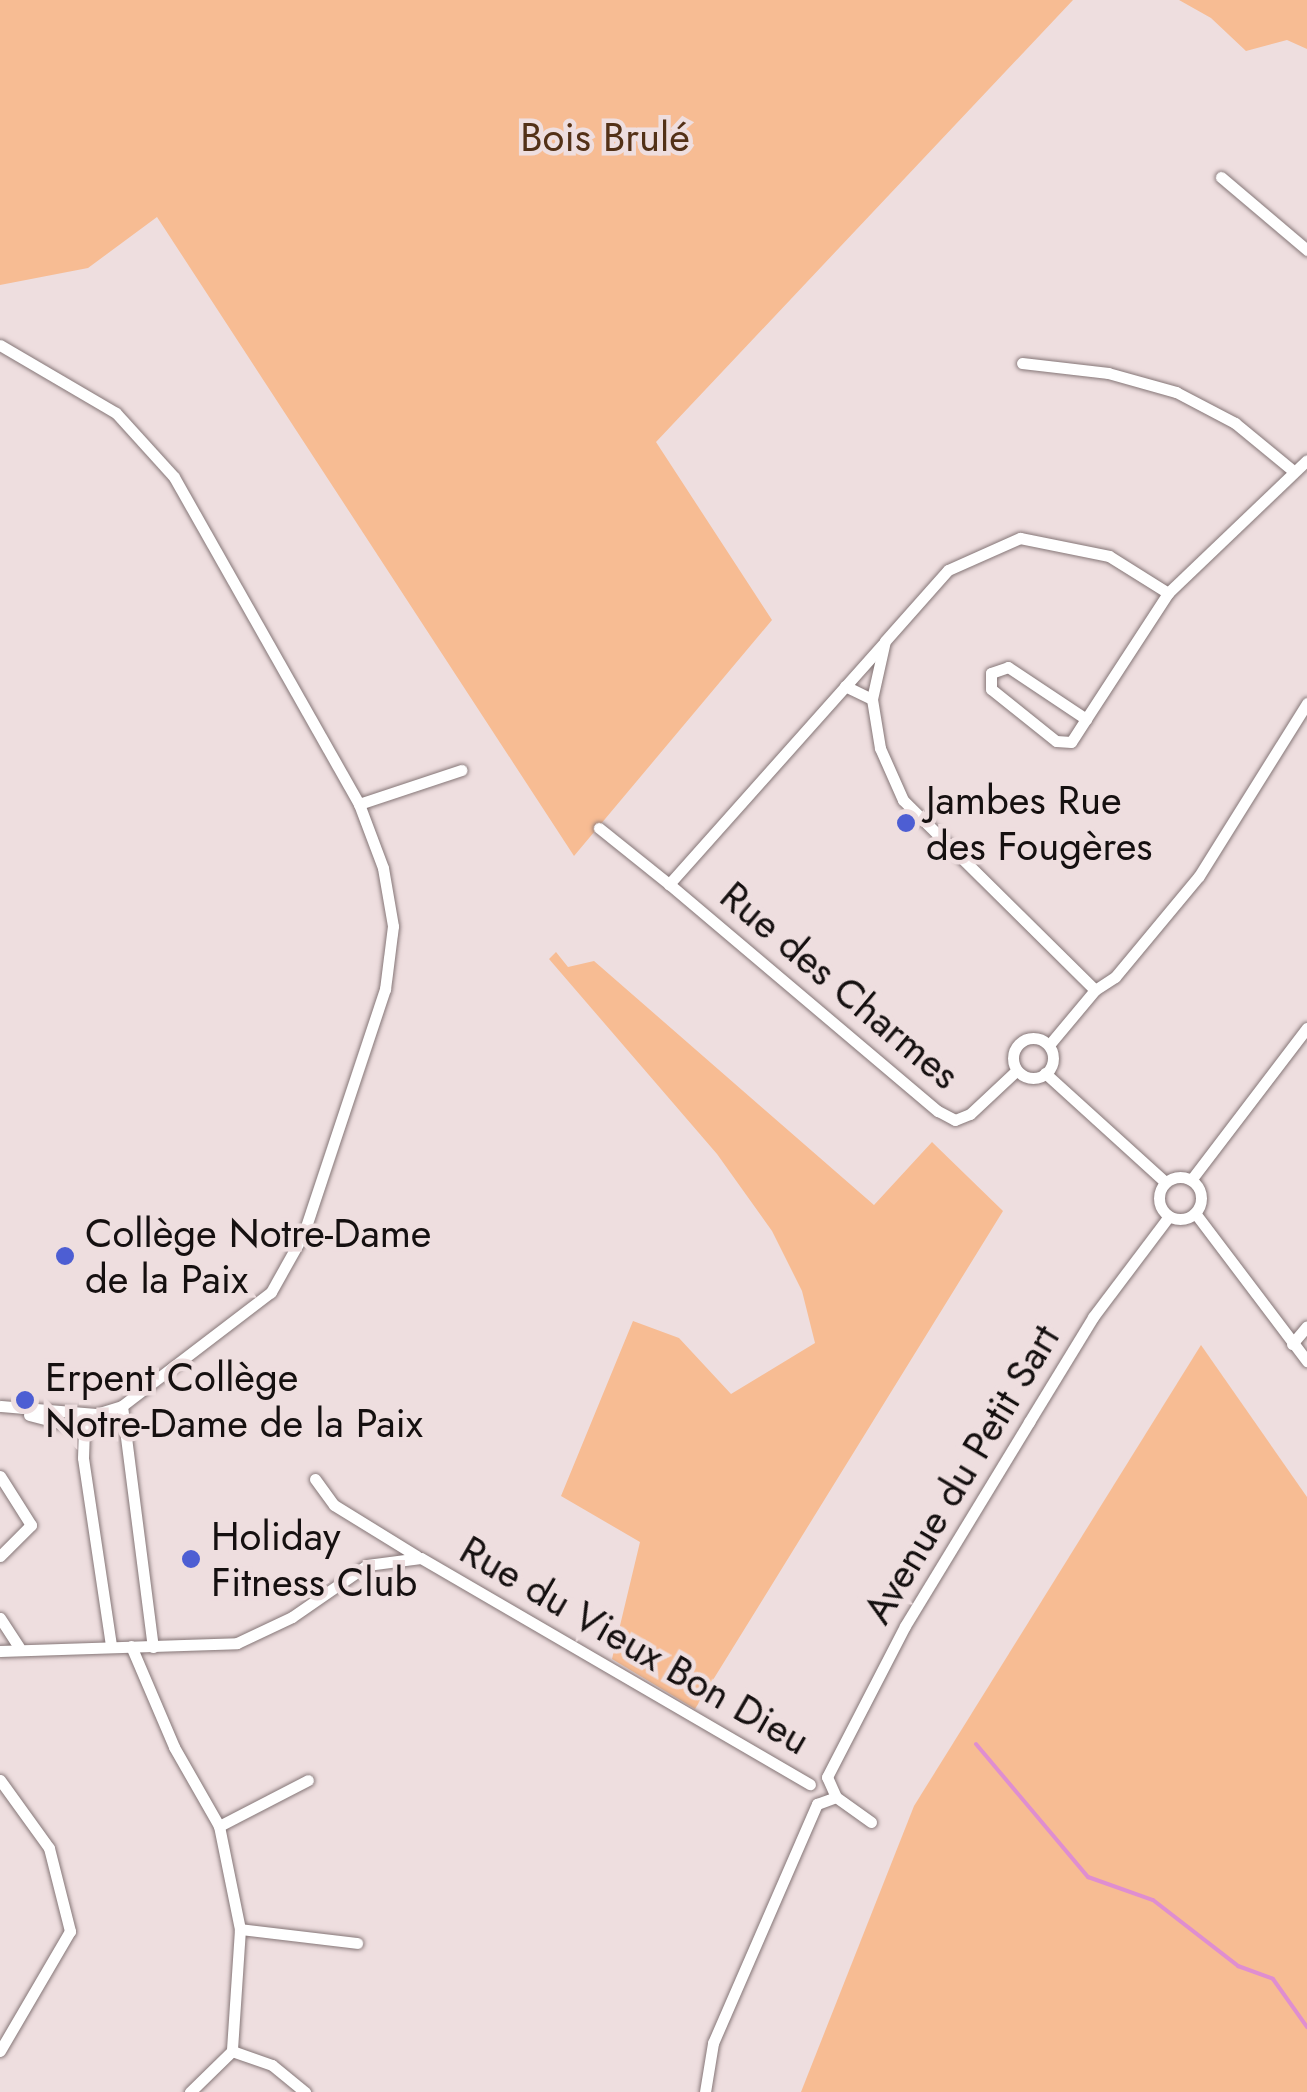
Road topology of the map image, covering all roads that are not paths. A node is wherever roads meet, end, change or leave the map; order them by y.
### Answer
1 (1220, 176) dead end
2 (1307, 250) edge
3 (0, 345) edge
4 (1022, 364) dead end
5 (1307, 460) edge
6 (1292, 469) junction
7 (1168, 593) junction
8 (885, 641) junction
9 (845, 686) junction
10 (872, 698) junction
11 (1307, 703) edge
12 (1086, 719) junction
13 (461, 770) dead end
14 (359, 804) junction
15 (599, 828) dead end
16 (669, 884) junction
17 (1096, 990) junction
18 (1307, 1028) edge
19 (1049, 1045) junction
20 (1017, 1070) junction
21 (1045, 1074) junction
22 (1191, 1180) junction
23 (1166, 1182) junction
24 (1195, 1212) junction
25 (1169, 1216) junction
26 (1307, 1326) edge
27 (1292, 1344) junction
28 (1307, 1362) edge
29 (122, 1406) junction
30 (0, 1408) edge
31 (96, 1414) junction
32 (84, 1429) junction
33 (0, 1476) edge
34 (315, 1479) dead end
35 (0, 1556) edge
36 (421, 1558) junction
37 (0, 1618) edge
38 (111, 1646) junction
39 (131, 1646) junction
40 (153, 1647) junction
41 (19, 1648) junction
42 (0, 1651) edge
43 (827, 1776) junction
44 (0, 1780) edge
45 (308, 1780) dead end
46 (810, 1784) junction
47 (836, 1797) junction
48 (817, 1804) junction
49 (871, 1822) dead end
50 (219, 1826) junction
51 (240, 1929) junction
52 (357, 1943) dead end
53 (0, 2051) edge
54 (232, 2051) junction
55 (190, 2092) edge
56 (305, 2092) edge
57 (706, 2092) edge

1 - 2 street
3 - 14 street
4 - 6 street
5 - 6 street
6 - 7 street
7 - 8 street, Rue des Charmes
7 - 12 street
8 - 9 street, Rue des Charmes
8 - 10 street
9 - 10 street
9 - 16 street, Rue des Charmes
10 - 17 street
11 - 17 street
12 - 12 street
13 - 14 street
14 - 29 street
15 - 16 street, Rue des Charmes
16 - 20 street, Rue des Charmes
17 - 19 street
18 - 22 street
19 - 20 street
19 - 21 street
20 - 21 street
21 - 23 street
22 - 23 street
22 - 24 street
23 - 25 street
24 - 25 street
24 - 27 street
25 - 43 street, Avenue du Petit Sart
26 - 27 street
27 - 28 street
29 - 31 street
29 - 40 street
30 - 31 street
30 - 32 street
31 - 32 street
32 - 38 street
33 - 35 street
34 - 36 street
36 - 40 street, Rue du Vieux Bon Dieu
36 - 46 street, Rue du Vieux Bon Dieu
37 - 41 street
38 - 39 street, Rue du Vieux Bon Dieu
38 - 41 street
39 - 40 street, Rue du Vieux Bon Dieu
39 - 50 street
41 - 42 street
43 - 46 street, Rue du Vieux Bon Dieu
43 - 47 street, Rue du Vieux Bon Dieu
44 - 53 street
45 - 50 street
46 - 48 street, Rue du Vieux Bon Dieu
47 - 48 street, Rue du Vieux Bon Dieu
47 - 49 street
48 - 57 street
50 - 51 street
51 - 52 street
51 - 54 street
54 - 55 street
54 - 56 street

